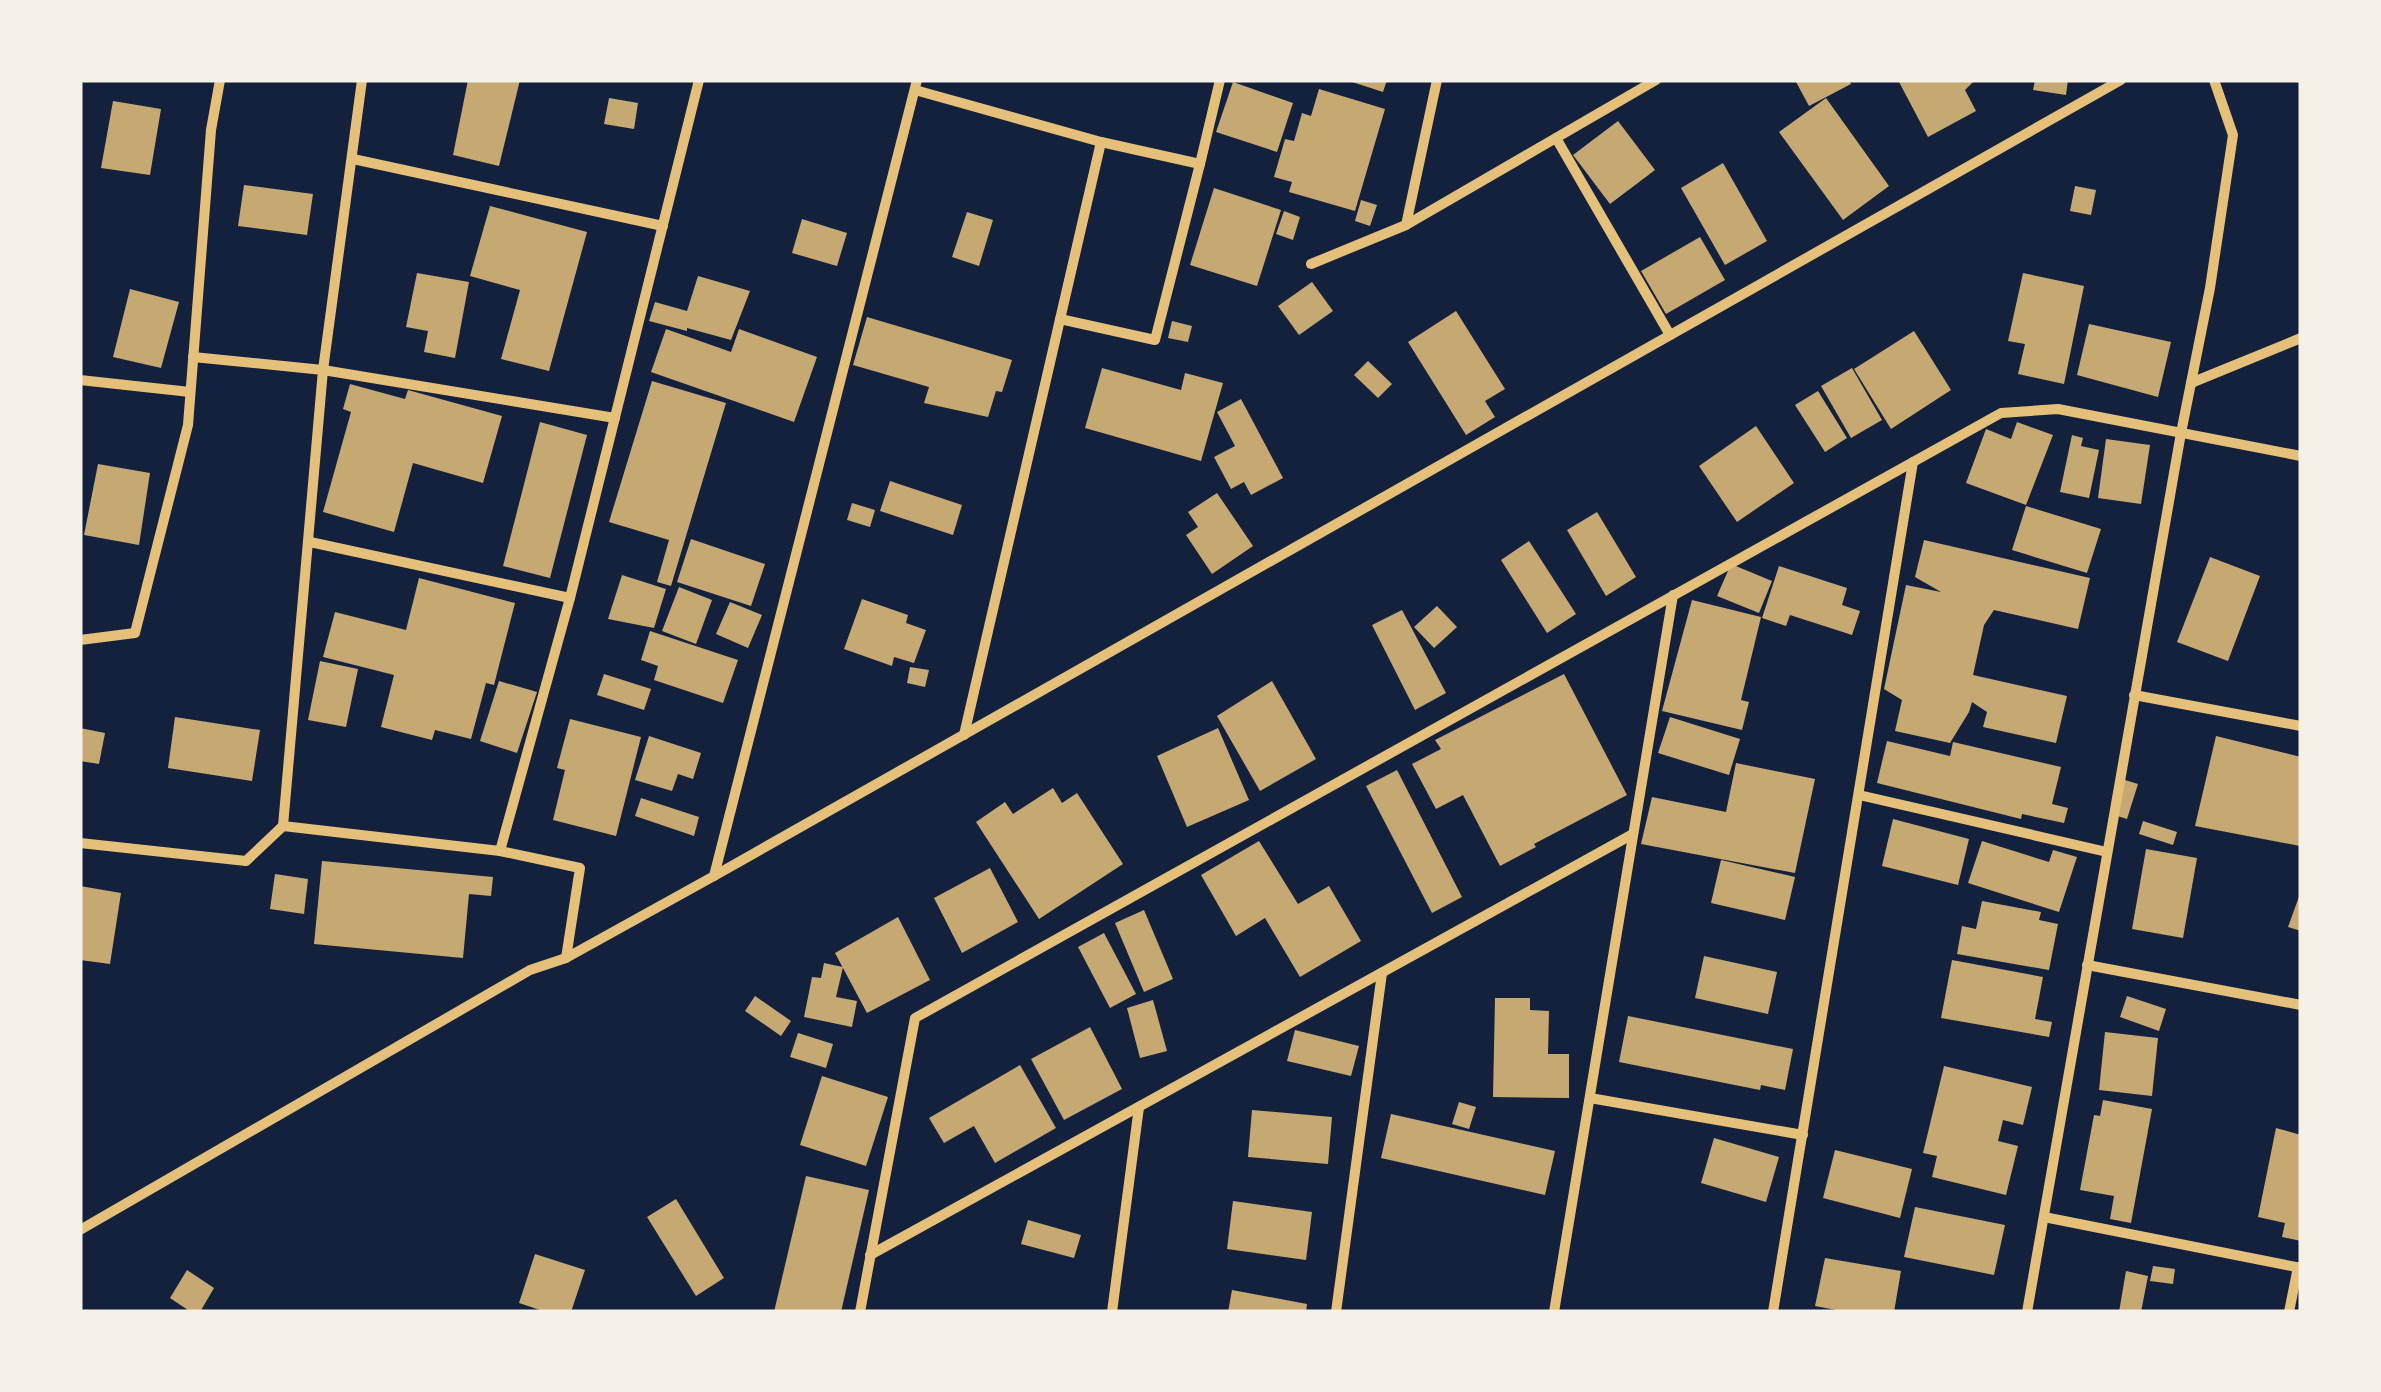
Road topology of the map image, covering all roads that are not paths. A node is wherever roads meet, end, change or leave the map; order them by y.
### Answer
1 (220, 80) edge
2 (362, 80) edge
3 (699, 80) edge
4 (1220, 80) edge
5 (1437, 80) edge
6 (1656, 80) edge
7 (2122, 80) edge
8 (2214, 80) edge
9 (916, 85) edge
10 (1556, 138) junction
11 (1101, 142) junction
12 (353, 159) junction
13 (1200, 164) junction
14 (1406, 225) junction
15 (663, 226) junction
16 (1311, 264) dead end
17 (1060, 319) junction
18 (1670, 335) junction
19 (2301, 338) edge
20 (193, 357) junction
21 (323, 370) junction
22 (80, 380) edge
23 (2191, 382) junction
24 (190, 392) junction
25 (615, 418) junction
26 (2180, 432) junction
27 (2301, 456) edge
28 (1914, 462) junction
29 (310, 542) junction
30 (1673, 596) junction
31 (570, 598) junction
32 (80, 640) edge
33 (2134, 696) junction
34 (2301, 726) edge
35 (964, 735) junction
36 (1858, 794) junction
37 (283, 826) junction
38 (1634, 834) junction
39 (80, 843) edge
40 (500, 851) junction
41 (2107, 852) junction
42 (714, 876) junction
43 (566, 958) junction
44 (2087, 965) junction
45 (1382, 973) junction
46 (2301, 1005) edge
47 (1590, 1098) junction
48 (1139, 1107) junction
49 (1803, 1135) junction
50 (2044, 1217) junction
51 (80, 1230) edge
52 (870, 1255) junction
53 (2299, 1268) edge
54 (860, 1312) edge
55 (1112, 1312) edge
56 (1336, 1312) edge
57 (1554, 1312) edge
58 (1774, 1312) edge
59 (2027, 1312) edge
60 (2289, 1312) edge

1 - 20 street
2 - 12 street
3 - 15 street
4 - 13 street
5 - 14 street
6 - 10 street
7 - 18 street
8 - 23 street
9 - 11 street
9 - 42 street
10 - 14 street
10 - 18 street
11 - 13 street
11 - 17 street
12 - 15 street
12 - 21 street
13 - 17 street
14 - 16 street
15 - 25 street
17 - 35 street
18 - 35 street
19 - 23 street
20 - 21 street
20 - 24 street
21 - 25 street
21 - 29 street
22 - 24 street
23 - 26 street
24 - 32 street
25 - 31 street
26 - 27 street
26 - 28 street
26 - 33 street
28 - 30 street
28 - 36 street
29 - 31 street
29 - 37 street
30 - 38 street
30 - 52 street
31 - 40 street
33 - 34 street
33 - 41 street
35 - 42 street
36 - 41 street
36 - 49 street
37 - 39 street
37 - 40 street
38 - 45 street
38 - 47 street
40 - 43 street
41 - 44 street
42 - 43 street
43 - 51 street
44 - 46 street
44 - 50 street
45 - 48 street
45 - 56 street
47 - 49 street
47 - 57 street
48 - 52 street
48 - 55 street
49 - 58 street
50 - 53 street
50 - 59 street
52 - 54 street
53 - 60 street

